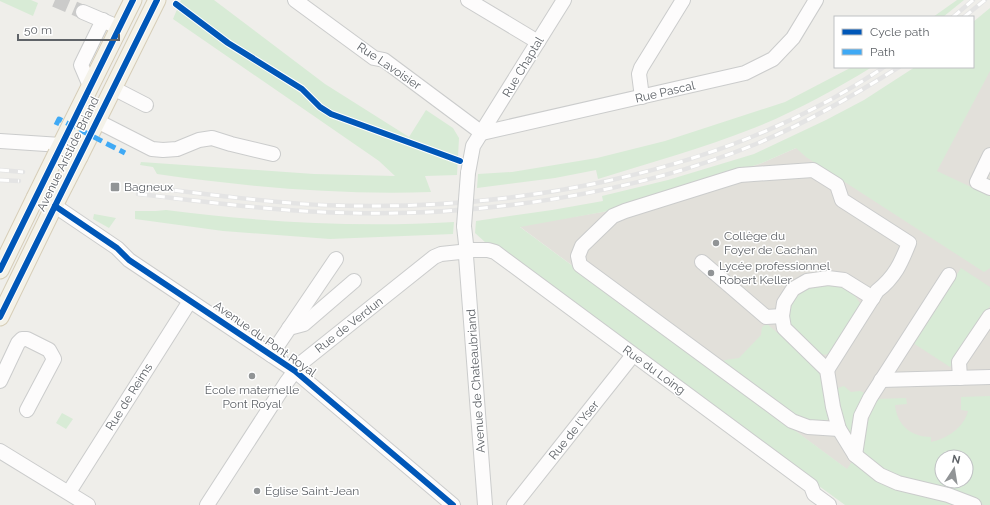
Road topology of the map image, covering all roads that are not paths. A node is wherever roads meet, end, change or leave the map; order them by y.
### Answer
1 (133, 0) edge
2 (156, 0) edge
3 (295, 0) edge
4 (468, 0) edge
5 (564, 0) edge
6 (683, 0) edge
7 (816, 0) edge
8 (83, 12) tunnel mouth
9 (103, 20) junction
10 (119, 28) junction
11 (538, 42) junction
12 (90, 86) junction
13 (113, 88) junction
14 (642, 97) junction
15 (146, 105) dead end
16 (97, 121) junction
17 (482, 133) junction
18 (0, 141) edge
19 (59, 149) junction
20 (273, 154) dead end
21 (990, 155) edge
22 (990, 188) edge
23 (56, 203) junction
24 (466, 251) junction
25 (336, 259) dead end
26 (702, 262) dead end
27 (0, 270) edge
28 (949, 275) dead end
29 (354, 281) dead end
30 (873, 298) junction
31 (190, 301) junction
32 (782, 316) junction
33 (990, 316) edge
34 (0, 317) edge
35 (289, 328) junction
36 (272, 355) junction
37 (633, 355) junction
38 (827, 370) junction
39 (295, 371) junction
40 (990, 377) edge
41 (960, 378) junction
42 (881, 380) junction
43 (0, 381) edge
44 (28, 410) dead end
45 (840, 429) junction
46 (0, 451) edge
47 (855, 455) junction
48 (68, 492) junction
49 (826, 504) edge
50 (88, 505) edge
51 (207, 505) edge
52 (453, 505) edge
53 (485, 505) edge
54 (514, 505) edge
55 (974, 505) edge

1 - 10 main road, Avenue Aristide Briand
2 - 13 main road, Avenue Aristide Briand
3 - 17 street, Rue Lavoisier
4 - 11 street
5 - 11 street, Rue Chaptal
6 - 14 street
7 - 14 street, Rue Pascal
8 - 9 street
9 - 10 street
9 - 12 street
10 - 12 main road, Avenue Aristide Briand
11 - 17 street, Rue Chaptal
12 - 19 main road, Avenue Aristide Briand
13 - 15 street
13 - 16 main road, Avenue Aristide Briand
14 - 17 street, Rue Pascal
16 - 20 street
16 - 23 main road, Avenue Aristide Briand, bridge
17 - 24 street, Avenue de Chateaubriand, bridge
18 - 19 street
19 - 27 main road, Avenue Aristide Briand, bridge
21 - 22 street
23 - 31 street, Avenue du Pont Royal
23 - 34 main road, Avenue Aristide Briand
24 - 37 street, Rue du Loing
24 - 39 street, Rue de Verdun
24 - 53 street, Avenue de Chateaubriand
25 - 35 street
26 - 32 street
28 - 42 street
29 - 35 street
30 - 32 street
30 - 38 street
30 - 45 street
31 - 36 street, Avenue du Pont Royal
31 - 48 street, Rue de Reims
32 - 38 street
33 - 41 street
35 - 36 street
36 - 39 street, Avenue du Pont Royal
37 - 49 street, Rue du Loing
37 - 54 street, Rue de l'Yser
38 - 45 street
39 - 51 street, Rue de Verdun
39 - 52 street, Avenue du Pont Royal
40 - 41 street
41 - 42 street
42 - 47 street
43 - 44 street
45 - 47 street
46 - 48 street
47 - 55 street
48 - 50 street

